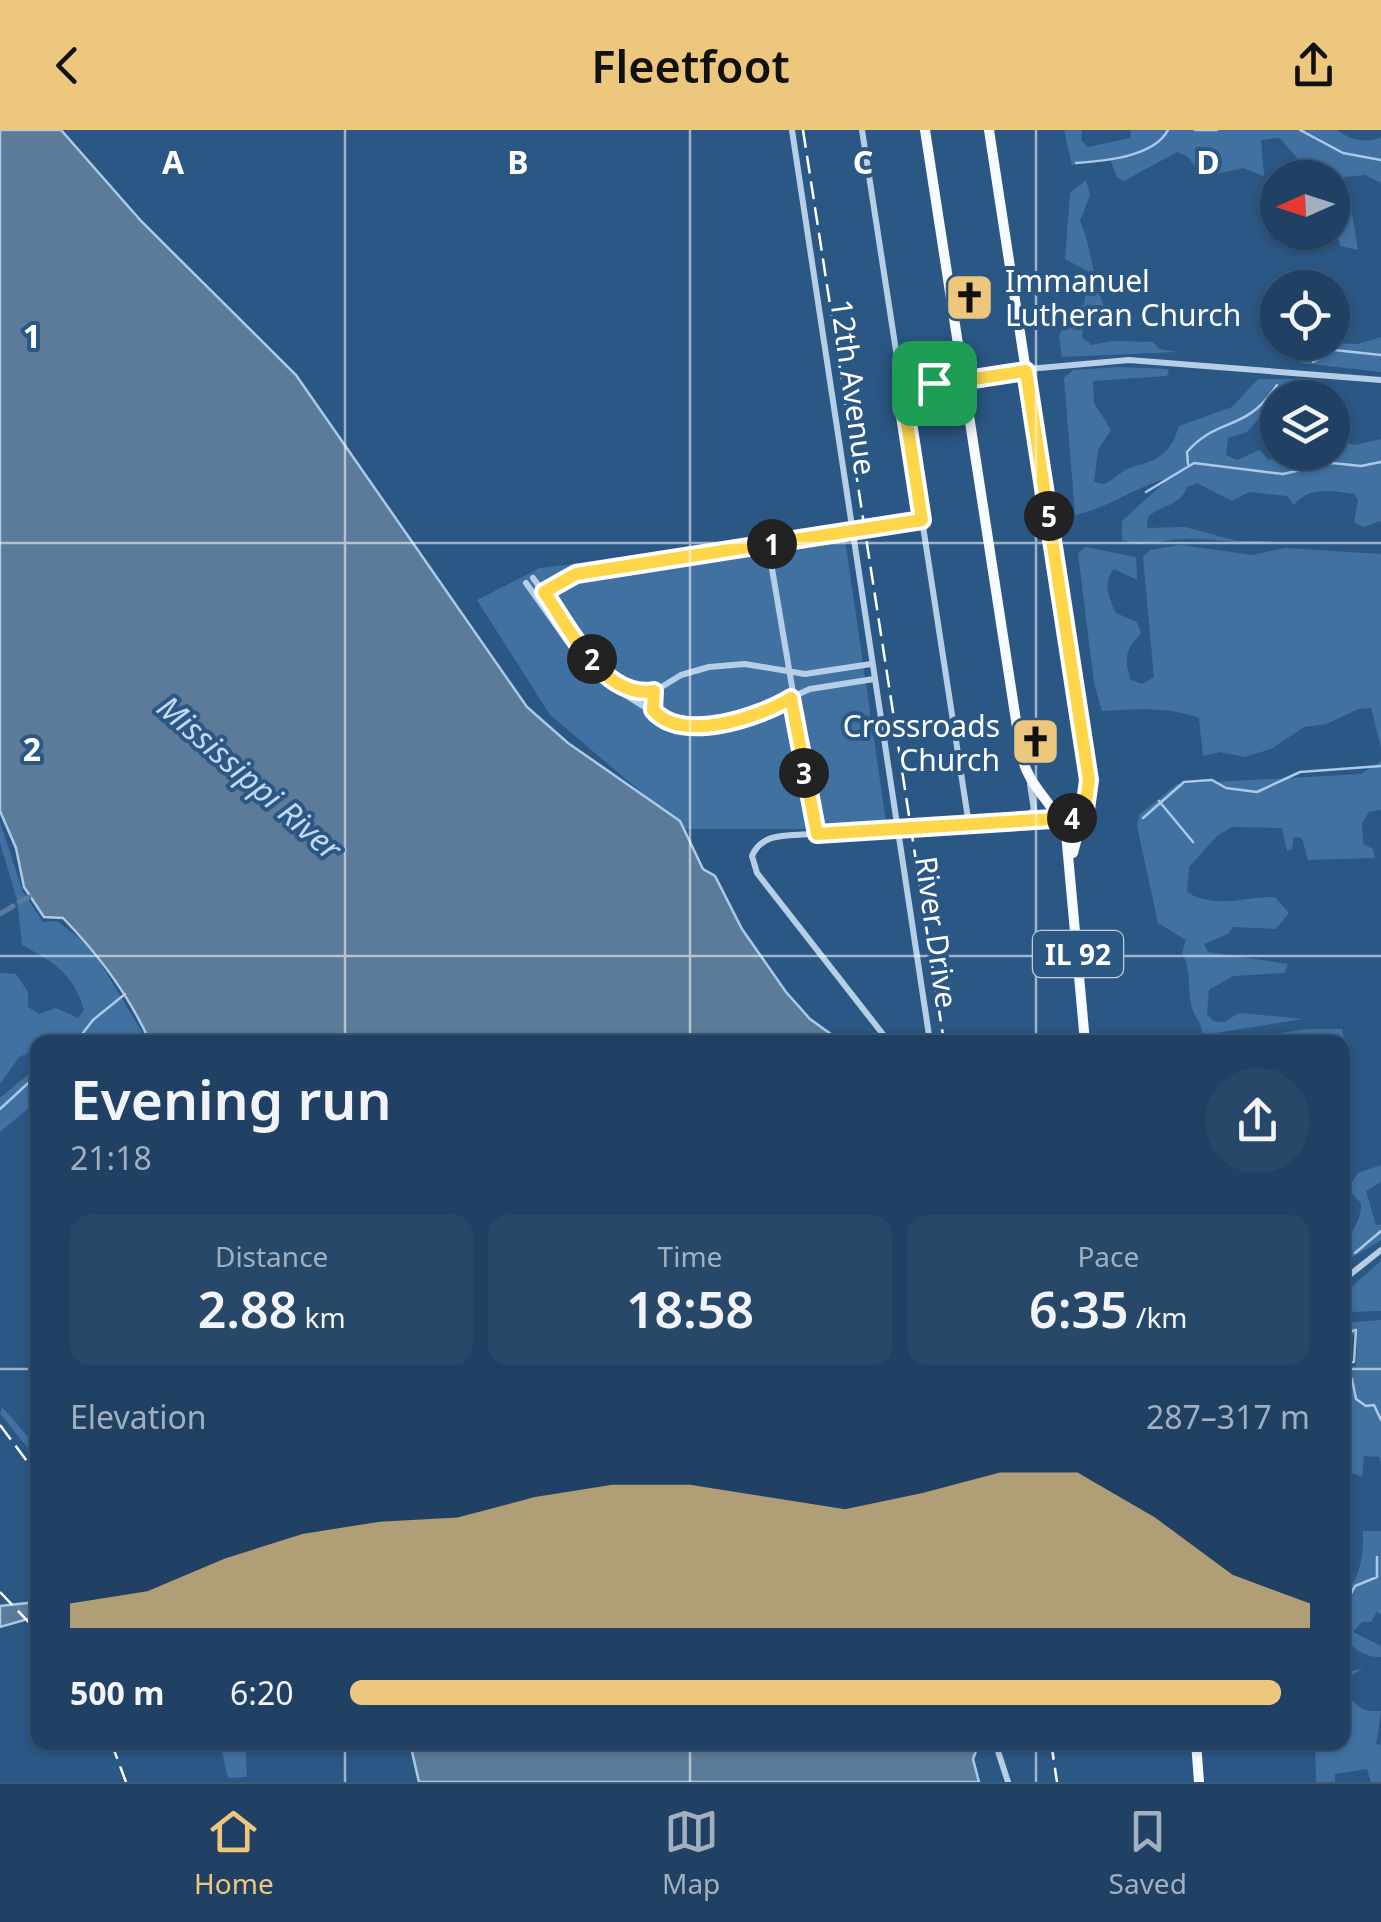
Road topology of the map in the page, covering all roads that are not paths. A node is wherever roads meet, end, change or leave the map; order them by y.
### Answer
1 (792, 130) edge
2 (862, 130) edge
3 (925, 130) edge
4 (989, 130) edge
5 (1026, 371) junction
6 (963, 380) junction
7 (1381, 380) edge
8 (902, 390) junction
9 (922, 520) junction
10 (853, 530) junction
11 (768, 545) junction
12 (544, 592) junction
13 (536, 597) junction
14 (871, 664) junction
15 (787, 670) junction
16 (874, 679) junction
17 (654, 691) junction
18 (791, 698) junction
19 (653, 710) junction
20 (1030, 783) junction
21 (1084, 817) junction
22 (1060, 819) junction
23 (1017, 822) junction
24 (970, 825) junction
25 (898, 829) junction
26 (817, 834) junction
27 (1072, 865) junction
28 (883, 1035) edge
29 (929, 1035) edge
30 (1084, 1035) edge
31 (1381, 1250) edge
32 (1350, 1275) edge
33 (997, 1750) edge
34 (1197, 1750) edge
35 (1008, 1782) edge
36 (1200, 1782) edge

1 - 10 street, 12th Avenue
2 - 8 street
3 - 6 main road, IL 92
4 - 5 main road, IL 92
5 - 6 street
5 - 7 street
5 - 21 main road, IL 92
6 - 8 street
6 - 20 main road, IL 92
8 - 9 street
9 - 10 street
9 - 24 street
10 - 11 street
10 - 14 street, 12th Avenue
11 - 12 street
11 - 15 street
12 - 13 street
12 - 13 street
12 - 17 street
13 - 19 street
14 - 15 street
14 - 16 street, 12th Avenue
15 - 17 street
15 - 18 street
16 - 18 street
16 - 25 street, 12th Avenue
17 - 19 street
18 - 19 street
18 - 26 street
20 - 22 main road, IL 92
20 - 23 street
21 - 22 street
21 - 27 main road, IL 92
22 - 23 street
22 - 27 main road, IL 92
23 - 24 street
24 - 25 street
25 - 26 street
25 - 29 street, River Drive
26 - 28 street
27 - 30 main road, IL 92
31 - 32 street
33 - 35 street
34 - 36 main road

